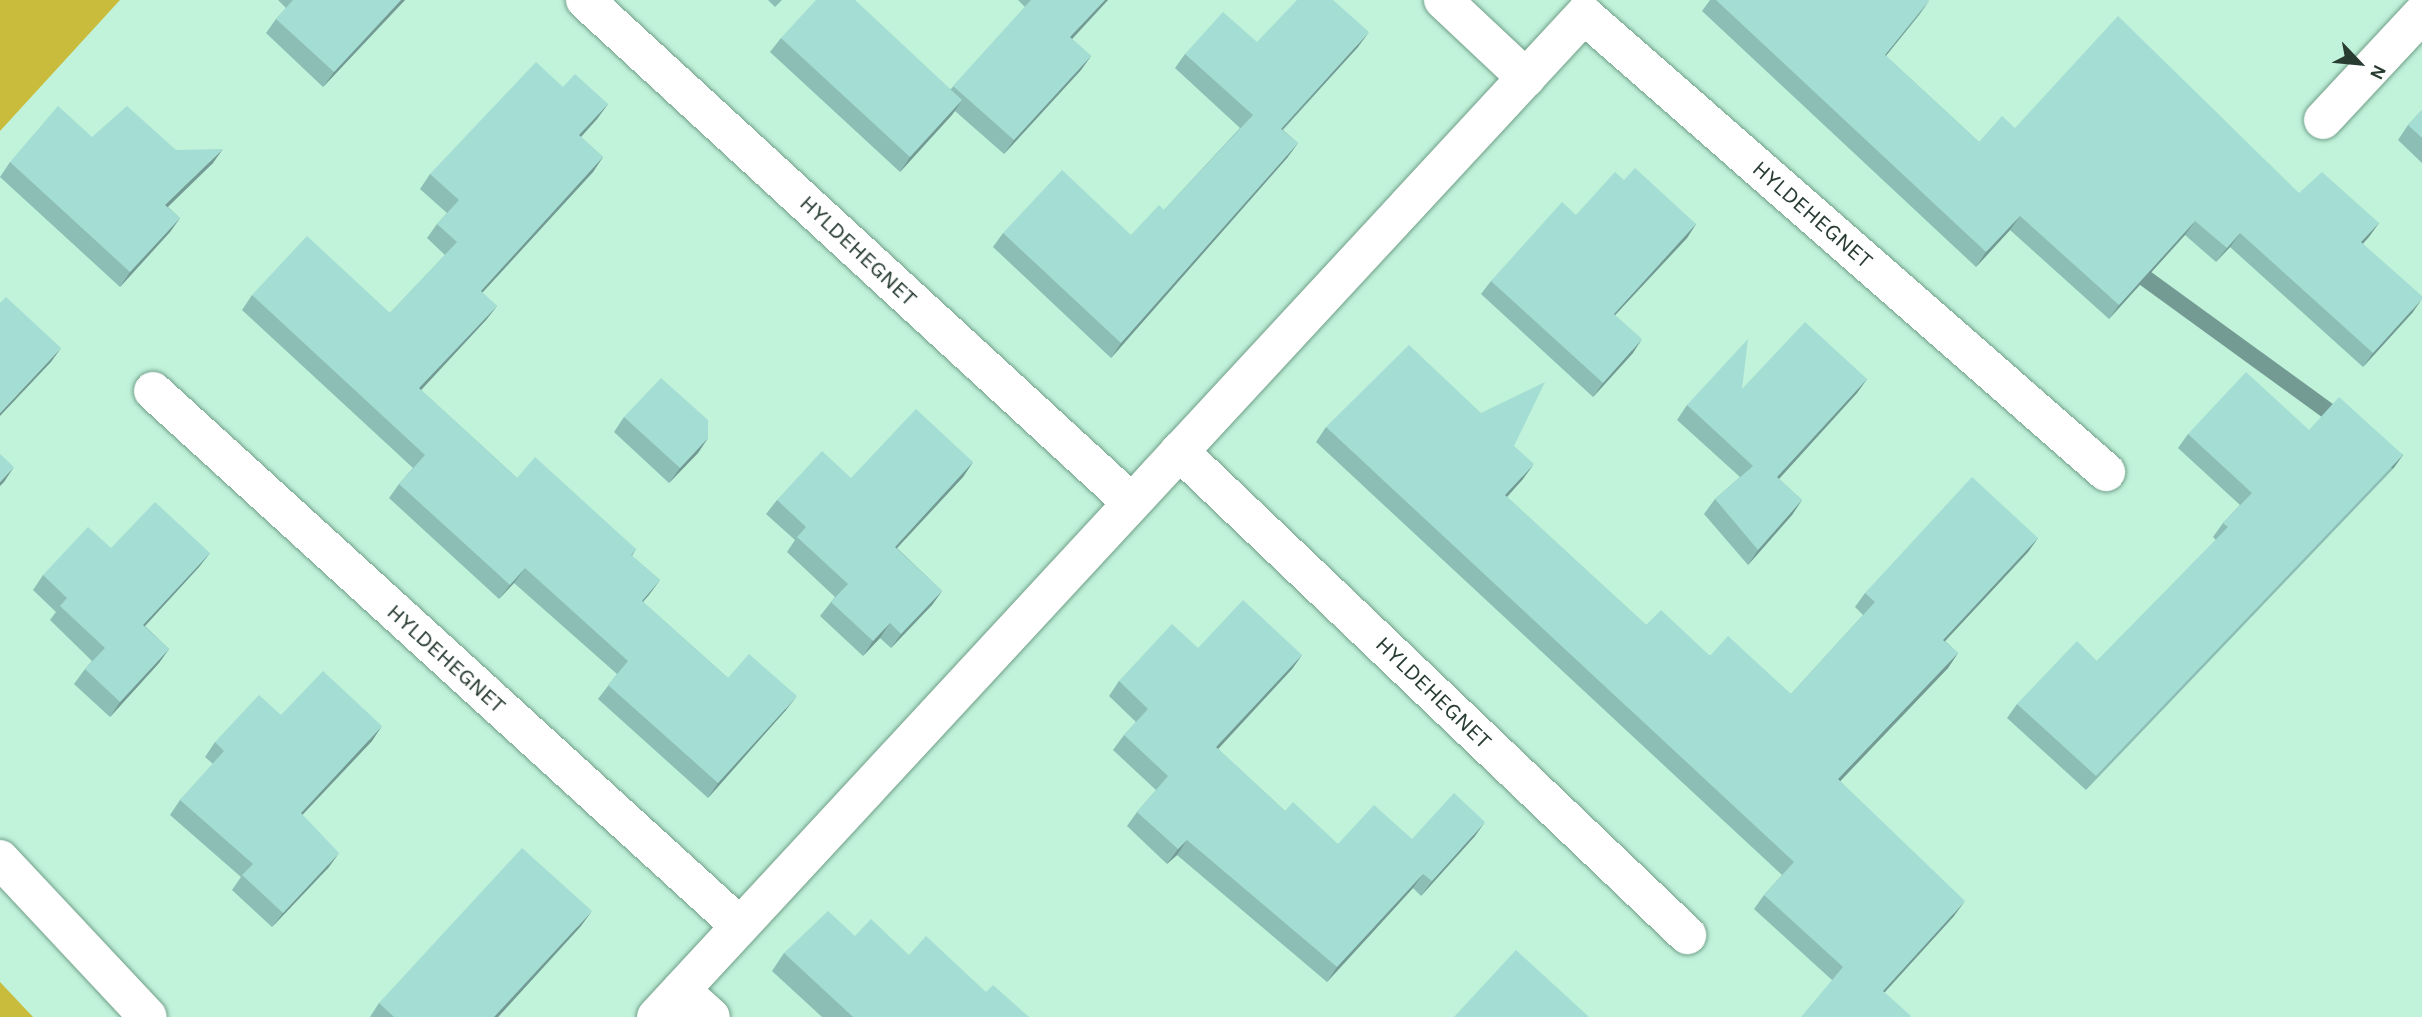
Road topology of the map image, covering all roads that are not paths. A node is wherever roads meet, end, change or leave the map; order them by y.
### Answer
1 (585, 0) edge
2 (1443, 0) edge
3 (2422, 14) edge
4 (1526, 78) junction
5 (2323, 120) dead end
6 (153, 391) dead end
7 (1179, 451) junction
8 (2106, 472) dead end
9 (1132, 503) junction
10 (0, 859) edge
11 (740, 926) junction
12 (1687, 935) dead end
13 (669, 1004) edge
14 (148, 1017) edge
15 (711, 1017) edge

1 - 9 street, HYLDEHEGNET
2 - 4 street
3 - 5 street
4 - 7 street, HYLDEHEGNET
4 - 8 street, HYLDEHEGNET
6 - 11 street, HYLDEHEGNET
7 - 9 street, HYLDEHEGNET
7 - 12 street, HYLDEHEGNET
9 - 11 street, HYLDEHEGNET
10 - 14 street
11 - 13 street, HYLDEHEGNET
13 - 15 street, HYLDEHEGNET

